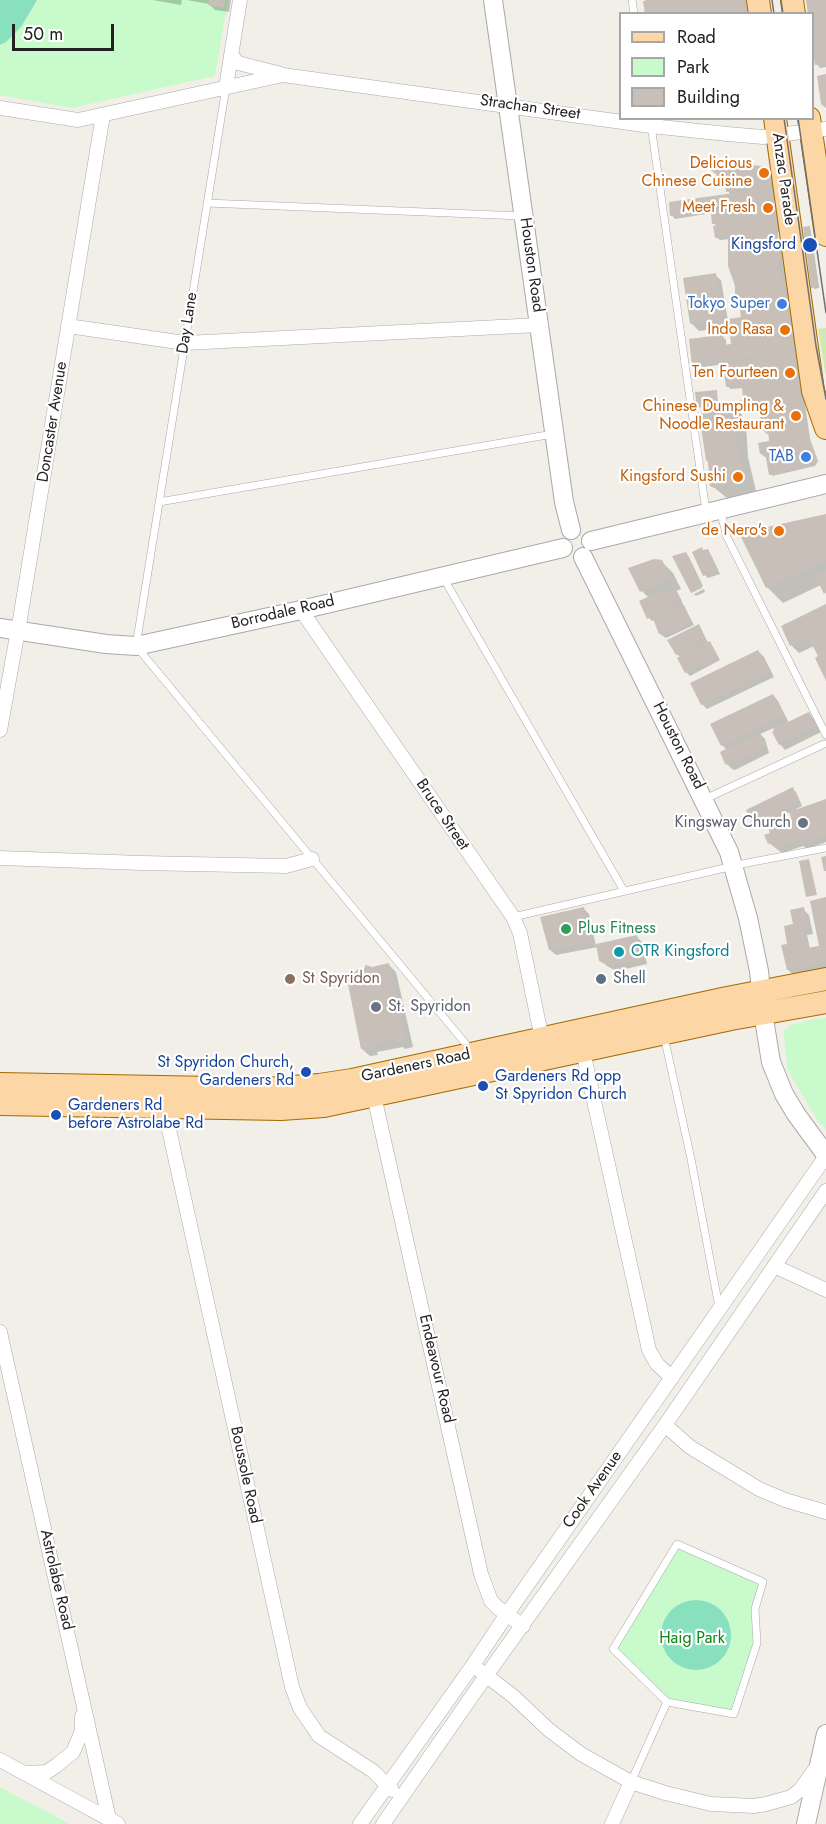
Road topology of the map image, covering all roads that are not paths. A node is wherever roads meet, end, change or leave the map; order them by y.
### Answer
1 (240, 0) edge
2 (493, 0) edge
3 (231, 55) junction
4 (283, 75) junction
5 (226, 87) junction
6 (507, 105) junction
7 (0, 108) edge
8 (103, 115) junction
9 (619, 118) edge
10 (633, 120) edge
11 (650, 122) edge
12 (816, 126) edge
13 (776, 127) edge
14 (207, 203) junction
15 (524, 216) junction
16 (826, 235) edge
17 (539, 325) junction
18 (69, 326) junction
19 (185, 343) junction
20 (807, 346) junction
21 (820, 373) dead end
22 (826, 428) edge
23 (554, 434) junction
24 (826, 484) edge
25 (159, 502) junction
26 (713, 512) junction
27 (571, 530) junction
28 (563, 548) junction
29 (587, 549) junction
30 (442, 576) junction
31 (301, 610) junction
32 (0, 628) edge
33 (19, 631) junction
34 (136, 646) junction
35 (0, 730) edge
36 (826, 735) edge
37 (824, 744) dead end
38 (705, 799) junction
39 (826, 848) edge
40 (0, 858) edge
41 (312, 859) junction
42 (735, 866) junction
43 (624, 891) junction
44 (513, 917) junction
45 (826, 979) edge
46 (762, 1002) junction
47 (826, 1002) edge
48 (663, 1034) junction
49 (542, 1039) junction
50 (583, 1051) junction
51 (473, 1053) junction
52 (0, 1084) edge
53 (374, 1096) junction
54 (0, 1104) edge
55 (164, 1107) junction
56 (826, 1155) edge
57 (826, 1191) edge
58 (774, 1266) junction
59 (826, 1290) edge
60 (719, 1308) junction
61 (0, 1332) edge
62 (672, 1378) junction
63 (665, 1425) junction
64 (826, 1512) edge
65 (507, 1614) junction
66 (523, 1626) junction
67 (473, 1665) junction
68 (486, 1676) junction
69 (82, 1696) junction
70 (667, 1702) junction
71 (826, 1734) edge
72 (0, 1760) edge
73 (819, 1762) junction
74 (26, 1773) junction
75 (631, 1782) junction
76 (387, 1785) junction
77 (826, 1793) edge
78 (401, 1797) junction
79 (114, 1821) edge
80 (360, 1824) edge
81 (383, 1824) edge
82 (612, 1824) edge
83 (806, 1824) edge
84 (813, 1824) edge

1 - 3 street, Day Lane
2 - 6 street, Houston Road
3 - 4 street, Strachan Street
3 - 5 street, Day Lane
4 - 5 street, Strachan Street
4 - 6 street, Strachan Street
5 - 8 street, Strachan Street
5 - 14 lane, Day Lane
6 - 9 street, Strachan Street
6 - 15 street, Houston Road
7 - 8 street, Strachan Street
8 - 18 street, Doncaster Avenue
10 - 11 street, Strachan Street
11 - 13 street, Strachan Street
11 - 26 lane
12 - 13 street, Strachan Street
12 - 16 main road, Anzac Parade
13 - 20 main road, Anzac Parade
14 - 15 lane
14 - 19 lane, Day Lane
15 - 17 street, Houston Road
17 - 19 street
17 - 23 street, Houston Road
18 - 19 street
18 - 33 street, Doncaster Avenue
19 - 25 lane, Day Lane
20 - 21 lane, Anzac Parade
20 - 22 main road, Anzac Parade
23 - 25 lane
23 - 27 street, Houston Road
24 - 26 street
25 - 34 lane, Day Lane
26 - 29 street
26 - 36 lane
27 - 28 street
27 - 29 street
28 - 29 street
28 - 30 street, Borrodale Road
29 - 38 street, Houston Road
30 - 31 street, Borrodale Road
30 - 43 lane
31 - 34 street, Borrodale Road
31 - 44 street, Bruce Street
32 - 33 street, Borrodale Road
33 - 34 street, Borrodale Road
33 - 35 street, Doncaster Avenue
34 - 41 lane
37 - 38 lane
38 - 42 street, Houston Road
39 - 42 lane
40 - 41 street
41 - 51 lane
42 - 43 lane
42 - 46 street, Houston Road
43 - 44 lane
44 - 49 street, Bruce Street
45 - 46 main road, Gardeners Road
46 - 47 main road, Gardeners Road
46 - 48 main road, Gardeners Road
46 - 49 main road, Gardeners Road
46 - 56 street, Houston Road
48 - 50 main road, Gardeners Road
48 - 60 lane
49 - 51 main road, Gardeners Road
50 - 53 main road, Gardeners Road
50 - 62 street
51 - 52 main road, Gardeners Road
53 - 55 main road, Gardeners Road
53 - 65 street, Endeavour Road
54 - 55 main road, Gardeners Road
55 - 76 street, Boussole Road
56 - 60 street, Cook Avenue
57 - 58 street, Cook Avenue
58 - 59 street
58 - 63 street, Cook Avenue
60 - 62 street, Cook Avenue
61 - 69 street, Astrolabe Road
62 - 65 street, Cook Avenue
63 - 64 street
63 - 66 street, Cook Avenue
65 - 66 street, Endeavour Road
65 - 67 street, Cook Avenue
66 - 68 street, Cook Avenue
67 - 68 street
67 - 76 street, Cook Avenue
68 - 75 street
68 - 78 street, Cook Avenue
69 - 74 street
69 - 79 street, Astrolabe Road
70 - 70 lane
70 - 75 lane
71 - 73 street
72 - 74 street
73 - 75 street
73 - 83 street
74 - 79 street
75 - 82 street
76 - 78 street, Boussole Road
76 - 80 street, Cook Avenue
77 - 84 street
78 - 81 street, Cook Avenue

